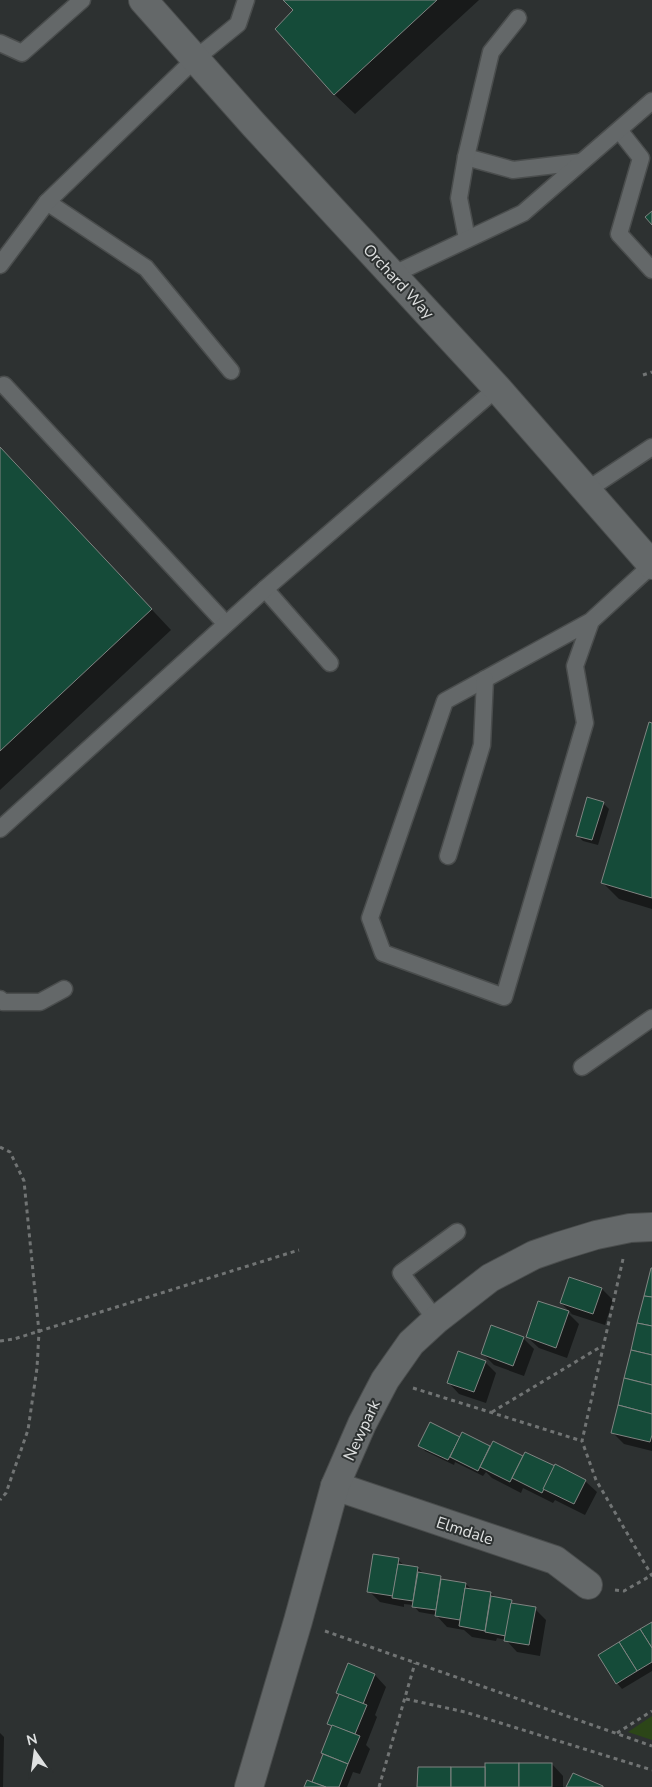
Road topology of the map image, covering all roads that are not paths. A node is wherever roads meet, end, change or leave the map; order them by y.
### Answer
1 (82, 0) edge
2 (143, 0) edge
3 (246, 0) edge
4 (518, 18) dead end
5 (0, 43) edge
6 (195, 59) junction
7 (652, 101) edge
8 (619, 130) junction
9 (466, 158) junction
10 (581, 162) junction
11 (47, 202) junction
12 (467, 239) junction
13 (0, 265) edge
14 (652, 270) edge
15 (392, 274) junction
16 (231, 371) dead end
17 (4, 386) dead end
18 (497, 388) junction
19 (652, 447) edge
20 (587, 490) junction
21 (652, 565) edge
22 (265, 589) junction
23 (591, 621) junction
24 (226, 624) junction
25 (330, 664) dead end
26 (486, 679) junction
27 (0, 829) edge
28 (448, 856) dead end
29 (64, 989) dead end
30 (0, 999) edge
31 (652, 1018) edge
32 (582, 1067) dead end
33 (641, 1227) edge
34 (458, 1232) dead end
35 (436, 1320) junction
36 (335, 1486) junction
37 (588, 1585) road end
38 (249, 1787) edge

1 - 5 lane
2 - 6 street, Orchard Way
3 - 6 lane
4 - 9 lane
6 - 11 lane
6 - 15 street, Orchard Way
7 - 8 lane
8 - 10 lane
8 - 14 lane
9 - 10 lane
9 - 12 lane
10 - 12 lane
11 - 13 lane
11 - 16 lane
12 - 15 lane
15 - 18 street, Orchard Way
17 - 24 lane
18 - 20 street, Orchard Way
18 - 22 lane
19 - 20 lane
20 - 21 street, Orchard Way
21 - 23 lane
22 - 24 lane
22 - 25 lane
23 - 26 lane
23 - 26 lane
24 - 27 lane
26 - 28 lane
29 - 30 lane
31 - 32 lane
33 - 35 street, Newpark
34 - 35 lane
35 - 36 street, Newpark
36 - 37 street, Elmdale
36 - 38 street, Newpark

